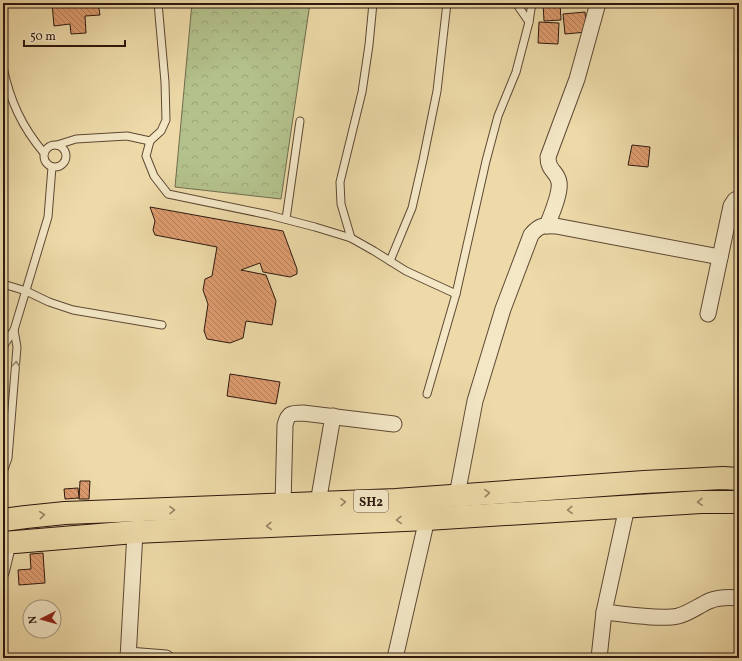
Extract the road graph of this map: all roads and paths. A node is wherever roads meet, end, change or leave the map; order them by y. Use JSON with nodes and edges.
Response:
{"nodes":[{"id":1,"x":158,"y":3,"type":"edge"},
{"id":2,"x":373,"y":3,"type":"edge"},
{"id":3,"x":447,"y":3,"type":"edge"},
{"id":4,"x":516,"y":3,"type":"edge"},
{"id":5,"x":532,"y":3,"type":"edge"},
{"id":6,"x":598,"y":3,"type":"edge"},
{"id":7,"x":529,"y":22,"type":"junction"},
{"id":8,"x":3,"y":67,"type":"edge"},
{"id":9,"x":300,"y":121,"type":"dead end"},
{"id":10,"x":150,"y":141,"type":"junction"},
{"id":11,"x":57,"y":145,"type":"junction"},
{"id":12,"x":44,"y":153,"type":"junction"},
{"id":13,"x":52,"y":167,"type":"junction"},
{"id":14,"x":739,"y":198,"type":"edge"},
{"id":15,"x":286,"y":219,"type":"junction"},
{"id":16,"x":547,"y":226,"type":"junction"},
{"id":17,"x":351,"y":238,"type":"junction"},
{"id":18,"x":720,"y":257,"type":"junction"},
{"id":19,"x":390,"y":261,"type":"junction"},
{"id":20,"x":3,"y":284,"type":"edge"},
{"id":21,"x":26,"y":291,"type":"junction"},
{"id":22,"x":456,"y":294,"type":"junction"},
{"id":23,"x":708,"y":314,"type":"dead end"},
{"id":24,"x":162,"y":325,"type":"dead end"},
{"id":25,"x":14,"y":330,"type":"junction"},
{"id":26,"x":3,"y":358,"type":"edge"},
{"id":27,"x":427,"y":394,"type":"dead end"},
{"id":28,"x":333,"y":416,"type":"junction"},
{"id":29,"x":394,"y":424,"type":"dead end"},
{"id":30,"x":3,"y":472,"type":"edge"},
{"id":31,"x":739,"y":479,"type":"edge"},
{"id":32,"x":457,"y":495,"type":"junction"},
{"id":33,"x":739,"y":502,"type":"edge"},
{"id":34,"x":318,"y":503,"type":"junction"},
{"id":35,"x":283,"y":505,"type":"junction"},
{"id":36,"x":627,"y":507,"type":"junction"},
{"id":37,"x":4,"y":518,"type":"edge"},
{"id":38,"x":427,"y":519,"type":"junction"},
{"id":39,"x":135,"y":532,"type":"junction"},
{"id":40,"x":7,"y":542,"type":"edge"},
{"id":41,"x":3,"y":573,"type":"edge"},
{"id":42,"x":739,"y":598,"type":"edge"},
{"id":43,"x":604,"y":612,"type":"junction"},
{"id":44,"x":128,"y":656,"type":"edge"},
{"id":45,"x":166,"y":658,"type":"edge"},
{"id":46,"x":395,"y":658,"type":"edge"},
{"id":47,"x":599,"y":658,"type":"edge"}],
"edges":[{"from":1,"to":10,"type":"lane"},
{"from":2,"to":17,"type":"lane"},
{"from":3,"to":19,"type":"lane"},
{"from":4,"to":7,"type":"lane"},
{"from":5,"to":7,"type":"lane"},
{"from":6,"to":16,"type":"street"},
{"from":7,"to":22,"type":"lane"},
{"from":8,"to":12,"type":"lane"},
{"from":9,"to":15,"type":"lane"},
{"from":10,"to":11,"type":"lane"},
{"from":10,"to":15,"type":"lane"},
{"from":11,"to":12,"type":"lane"},
{"from":11,"to":13,"type":"lane"},
{"from":12,"to":13,"type":"lane"},
{"from":13,"to":21,"type":"lane"},
{"from":14,"to":18,"type":"street"},
{"from":15,"to":17,"type":"lane"},
{"from":16,"to":18,"type":"street"},
{"from":16,"to":32,"type":"street"},
{"from":17,"to":19,"type":"lane"},
{"from":18,"to":23,"type":"street"},
{"from":19,"to":22,"type":"lane"},
{"from":20,"to":21,"type":"lane"},
{"from":21,"to":24,"type":"lane"},
{"from":21,"to":25,"type":"lane"},
{"from":22,"to":27,"type":"lane"},
{"from":25,"to":26,"type":"lane"},
{"from":30,"to":25,"type":"lane","one_way":true},
{"from":28,"to":29,"type":"street"},
{"from":28,"to":34,"type":"street"},
{"from":28,"to":35,"type":"street"},
{"from":32,"to":31,"type":"main road","number":"SH2","one_way":true},
{"from":34,"to":32,"type":"main road","number":"SH2","one_way":true},
{"from":33,"to":36,"type":"main road","number":"SH2","one_way":true},
{"from":34,"to":35,"type":"main road","number":"SH2"},
{"from":37,"to":35,"type":"main road","number":"SH2","one_way":true},
{"from":36,"to":38,"type":"main road","number":"SH2","one_way":true},
{"from":36,"to":43,"type":"street"},
{"from":37,"to":40,"type":"street"},
{"from":38,"to":39,"type":"main road","number":"SH2","one_way":true},
{"from":38,"to":46,"type":"street"},
{"from":39,"to":40,"type":"main road","number":"SH2"},
{"from":39,"to":44,"type":"street"},
{"from":40,"to":41,"type":"street"},
{"from":42,"to":43,"type":"street"},
{"from":43,"to":47,"type":"street"},
{"from":44,"to":45,"type":"street"}]}
